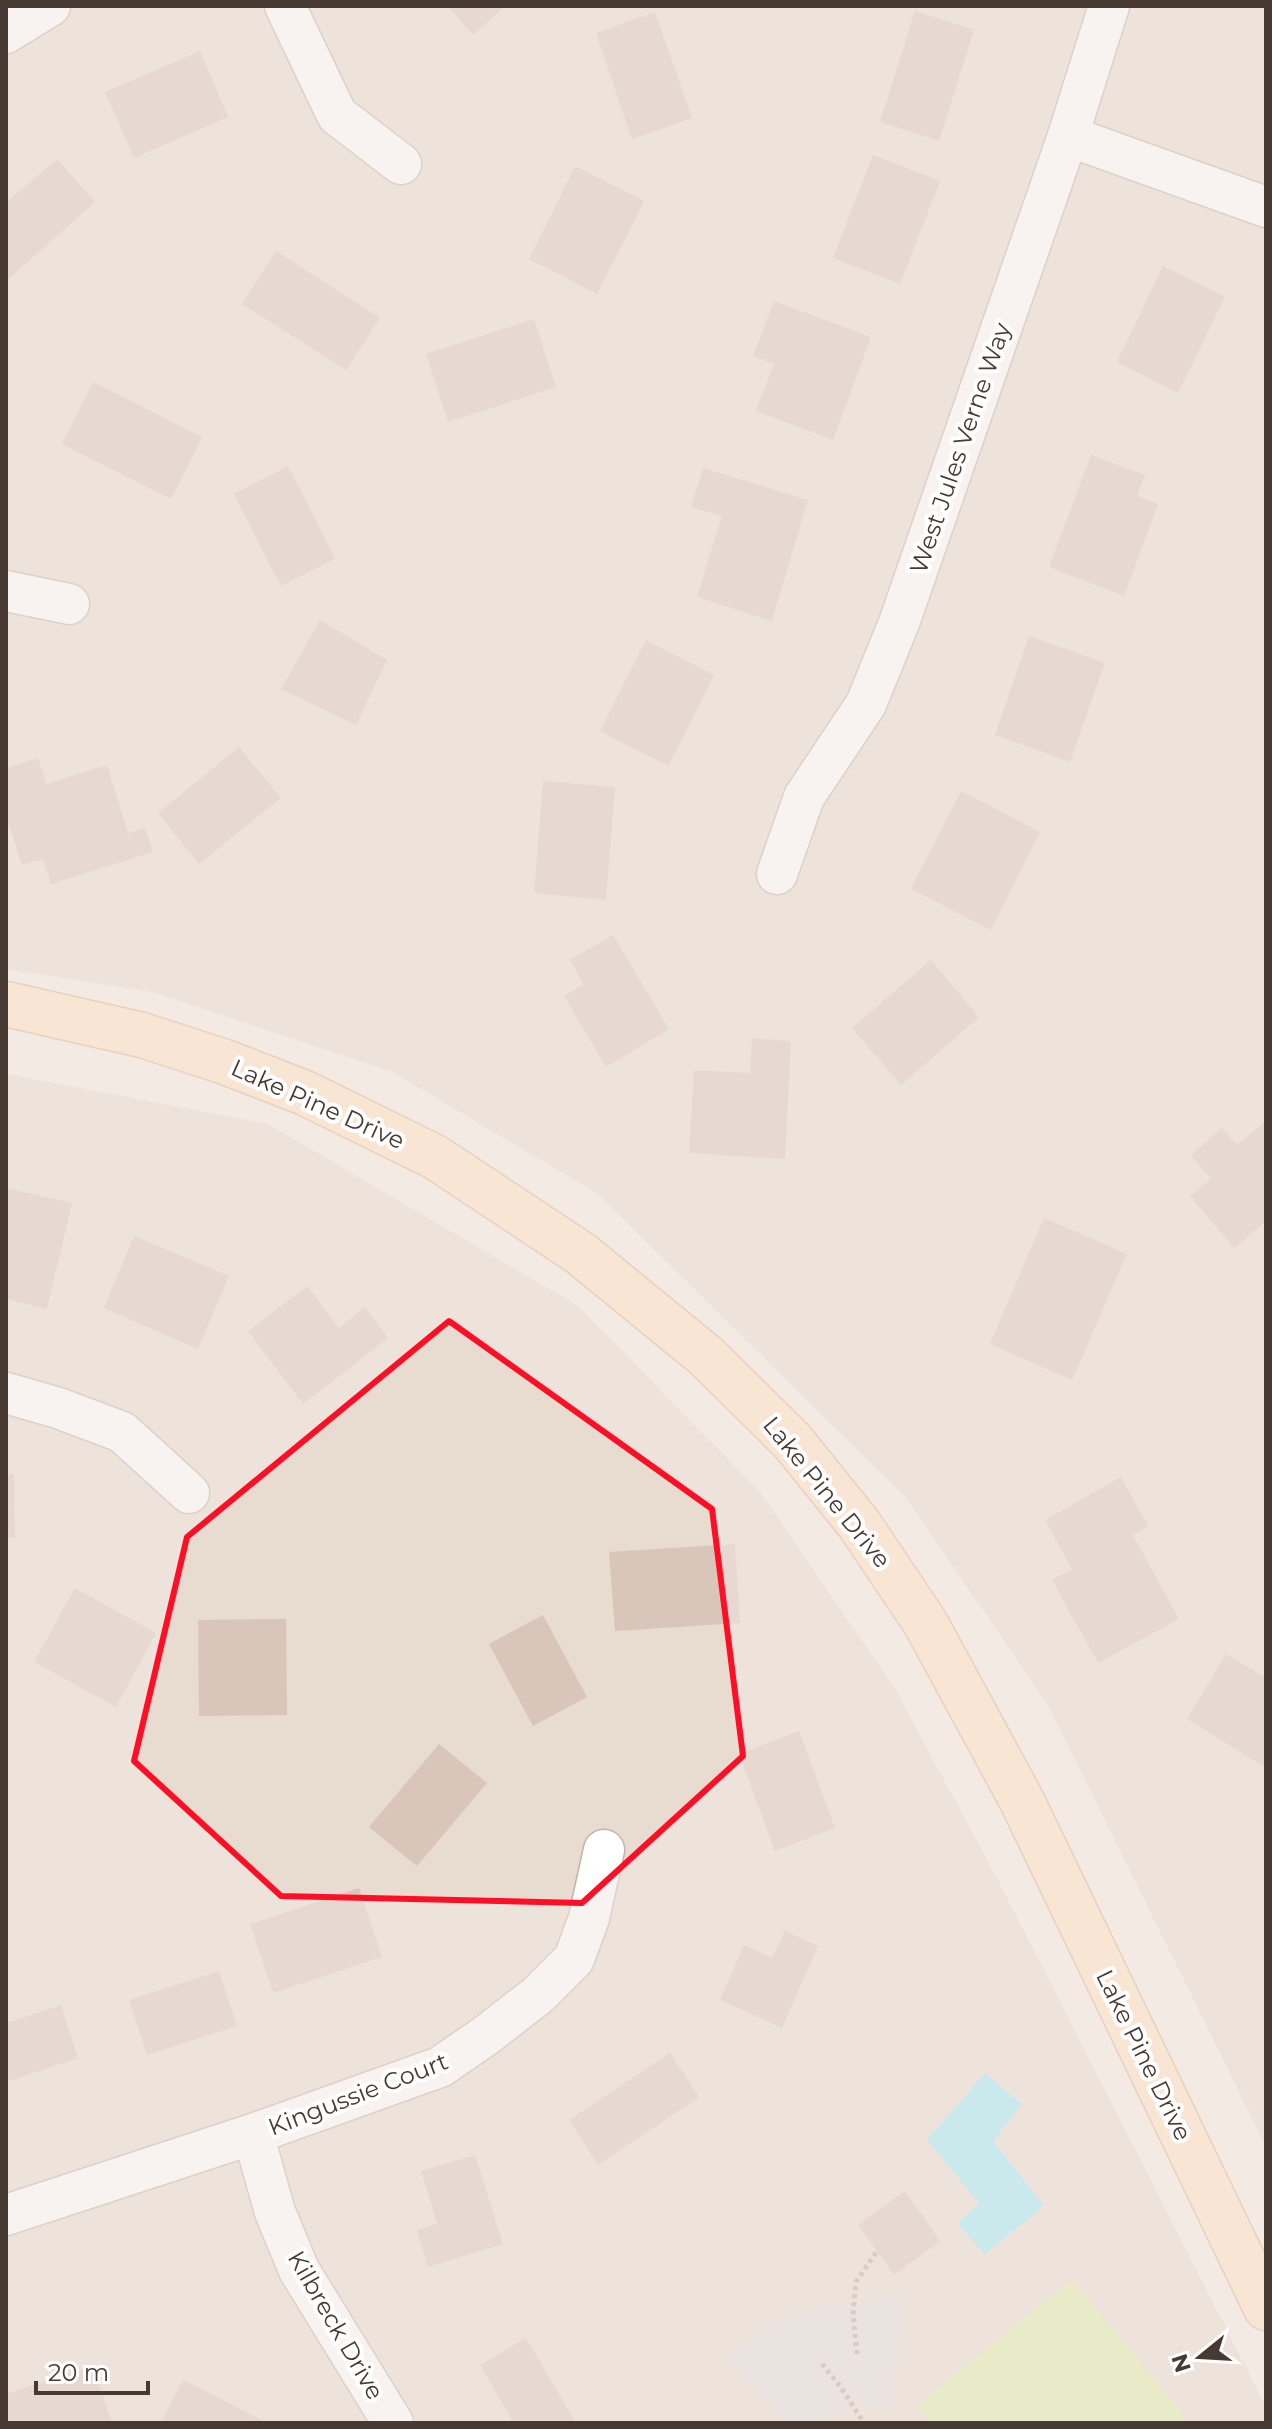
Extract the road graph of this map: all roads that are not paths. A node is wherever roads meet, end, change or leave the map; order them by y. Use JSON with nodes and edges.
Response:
{"nodes":[{"id":1,"x":50,"y":6,"type":"edge"},
{"id":2,"x":285,"y":6,"type":"edge"},
{"id":3,"x":1109,"y":6,"type":"edge"},
{"id":4,"x":6,"y":33,"type":"edge"},
{"id":5,"x":1068,"y":136,"type":"junction"},
{"id":6,"x":401,"y":164,"type":"dead end"},
{"id":7,"x":1266,"y":207,"type":"edge"},
{"id":8,"x":6,"y":591,"type":"edge"},
{"id":9,"x":69,"y":604,"type":"dead end"},
{"id":10,"x":777,"y":874,"type":"dead end"},
{"id":11,"x":6,"y":1004,"type":"edge"},
{"id":12,"x":6,"y":1393,"type":"edge"},
{"id":13,"x":189,"y":1493,"type":"dead end"},
{"id":14,"x":604,"y":1850,"type":"dead end"},
{"id":15,"x":253,"y":2134,"type":"junction"},
{"id":16,"x":6,"y":2215,"type":"edge"},
{"id":17,"x":1266,"y":2308,"type":"edge"},
{"id":18,"x":393,"y":2423,"type":"edge"}],
"edges":[{"from":1,"to":4,"type":"street"},
{"from":2,"to":6,"type":"street"},
{"from":3,"to":5,"type":"street","name":"West Jules Verne Way"},
{"from":5,"to":7,"type":"street"},
{"from":5,"to":10,"type":"street","name":"West Jules Verne Way"},
{"from":8,"to":9,"type":"street"},
{"from":11,"to":17,"type":"main road","name":"Lake Pine Drive"},
{"from":12,"to":13,"type":"street"},
{"from":14,"to":15,"type":"street","name":"Kingussie Court"},
{"from":15,"to":16,"type":"street","name":"Kingussie Court"},
{"from":15,"to":18,"type":"street","name":"Kilbreck Drive"}]}
